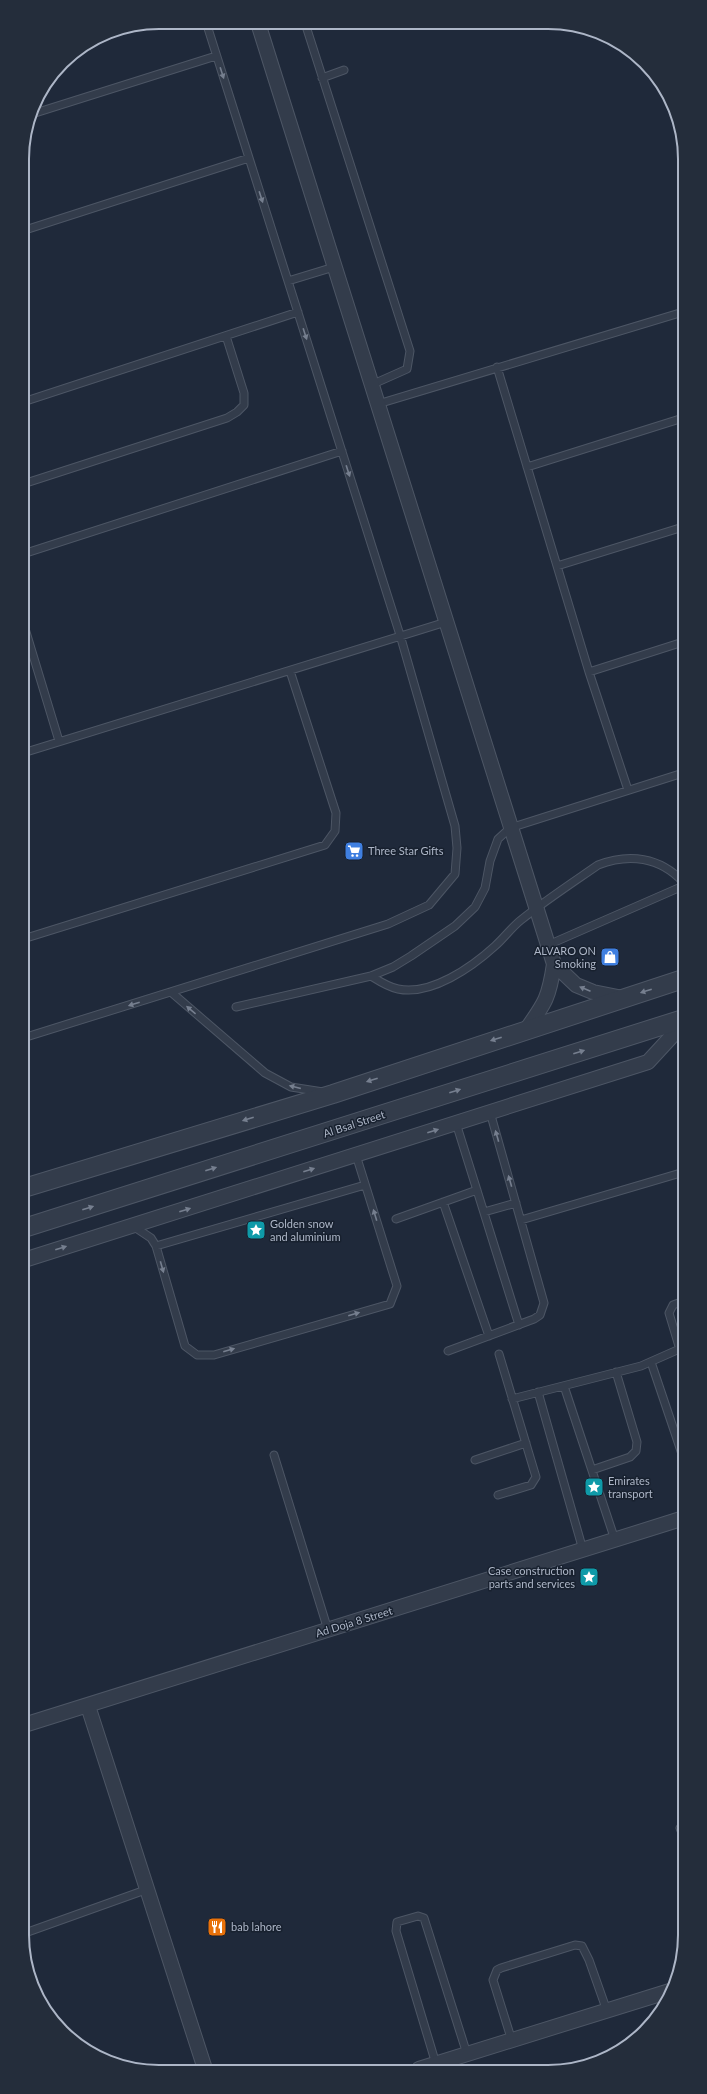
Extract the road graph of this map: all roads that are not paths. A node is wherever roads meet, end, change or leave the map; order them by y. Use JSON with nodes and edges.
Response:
{"nodes":[{"id":1,"x":208,"y":29,"type":"edge"},
{"id":2,"x":260,"y":29,"type":"edge"},
{"id":3,"x":307,"y":29,"type":"edge"},
{"id":4,"x":216,"y":56,"type":"junction"},
{"id":5,"x":344,"y":70,"type":"dead end"},
{"id":6,"x":322,"y":78,"type":"junction"},
{"id":7,"x":38,"y":112,"type":"edge"},
{"id":8,"x":249,"y":158,"type":"junction"},
{"id":9,"x":29,"y":229,"type":"edge"},
{"id":10,"x":334,"y":267,"type":"junction"},
{"id":11,"x":288,"y":281,"type":"junction"},
{"id":12,"x":298,"y":312,"type":"junction"},
{"id":13,"x":678,"y":313,"type":"edge"},
{"id":14,"x":226,"y":336,"type":"junction"},
{"id":15,"x":497,"y":367,"type":"junction"},
{"id":16,"x":371,"y":385,"type":"junction"},
{"id":17,"x":29,"y":400,"type":"edge"},
{"id":18,"x":378,"y":404,"type":"junction"},
{"id":19,"x":678,"y":420,"type":"edge"},
{"id":20,"x":342,"y":452,"type":"junction"},
{"id":21,"x":527,"y":466,"type":"junction"},
{"id":22,"x":29,"y":482,"type":"edge"},
{"id":23,"x":678,"y":529,"type":"edge"},
{"id":24,"x":29,"y":552,"type":"edge"},
{"id":25,"x":557,"y":566,"type":"junction"},
{"id":26,"x":446,"y":622,"type":"junction"},
{"id":27,"x":400,"y":635,"type":"junction"},
{"id":28,"x":29,"y":642,"type":"edge"},
{"id":29,"x":678,"y":644,"type":"edge"},
{"id":30,"x":290,"y":671,"type":"junction"},
{"id":31,"x":589,"y":672,"type":"junction"},
{"id":32,"x":59,"y":742,"type":"junction"},
{"id":33,"x":29,"y":751,"type":"edge"},
{"id":34,"x":678,"y":775,"type":"edge"},
{"id":35,"x":628,"y":790,"type":"junction"},
{"id":36,"x":510,"y":828,"type":"junction"},
{"id":37,"x":678,"y":878,"type":"edge"},
{"id":38,"x":678,"y":888,"type":"edge"},
{"id":39,"x":536,"y":909,"type":"junction"},
{"id":40,"x":29,"y":937,"type":"edge"},
{"id":41,"x":548,"y":946,"type":"junction"},
{"id":42,"x":554,"y":964,"type":"junction"},
{"id":43,"x":371,"y":976,"type":"junction"},
{"id":44,"x":678,"y":981,"type":"edge"},
{"id":45,"x":171,"y":992,"type":"junction"},
{"id":46,"x":623,"y":998,"type":"junction"},
{"id":47,"x":236,"y":1007,"type":"dead end"},
{"id":48,"x":678,"y":1021,"type":"edge"},
{"id":49,"x":526,"y":1030,"type":"junction"},
{"id":50,"x":678,"y":1030,"type":"edge"},
{"id":51,"x":29,"y":1036,"type":"edge"},
{"id":52,"x":333,"y":1094,"type":"junction"},
{"id":53,"x":490,"y":1112,"type":"junction"},
{"id":54,"x":456,"y":1123,"type":"junction"},
{"id":55,"x":356,"y":1155,"type":"junction"},
{"id":56,"x":678,"y":1174,"type":"edge"},
{"id":57,"x":366,"y":1185,"type":"junction"},
{"id":58,"x":29,"y":1186,"type":"edge"},
{"id":59,"x":477,"y":1190,"type":"junction"},
{"id":60,"x":443,"y":1202,"type":"junction"},
{"id":61,"x":516,"y":1203,"type":"junction"},
{"id":62,"x":484,"y":1212,"type":"junction"},
{"id":63,"x":396,"y":1219,"type":"dead end"},
{"id":64,"x":521,"y":1220,"type":"junction"},
{"id":65,"x":29,"y":1226,"type":"edge"},
{"id":66,"x":133,"y":1226,"type":"junction"},
{"id":67,"x":156,"y":1246,"type":"junction"},
{"id":68,"x":29,"y":1258,"type":"edge"},
{"id":69,"x":678,"y":1303,"type":"edge"},
{"id":70,"x":519,"y":1324,"type":"junction"},
{"id":71,"x":489,"y":1336,"type":"junction"},
{"id":72,"x":678,"y":1337,"type":"edge"},
{"id":73,"x":678,"y":1349,"type":"edge"},
{"id":74,"x":448,"y":1351,"type":"dead end"},
{"id":75,"x":499,"y":1354,"type":"dead end"},
{"id":76,"x":651,"y":1362,"type":"junction"},
{"id":77,"x":616,"y":1372,"type":"junction"},
{"id":78,"x":564,"y":1386,"type":"junction"},
{"id":79,"x":538,"y":1392,"type":"junction"},
{"id":80,"x":512,"y":1399,"type":"junction"},
{"id":81,"x":678,"y":1442,"type":"edge"},
{"id":82,"x":526,"y":1443,"type":"junction"},
{"id":83,"x":274,"y":1455,"type":"dead end"},
{"id":84,"x":476,"y":1460,"type":"dead end"},
{"id":85,"x":592,"y":1470,"type":"junction"},
{"id":86,"x":498,"y":1495,"type":"dead end"},
{"id":87,"x":678,"y":1520,"type":"edge"},
{"id":88,"x":615,"y":1540,"type":"junction"},
{"id":89,"x":584,"y":1550,"type":"junction"},
{"id":90,"x":328,"y":1630,"type":"junction"},
{"id":91,"x":88,"y":1706,"type":"junction"},
{"id":92,"x":29,"y":1723,"type":"edge"},
{"id":93,"x":148,"y":1889,"type":"junction"},
{"id":94,"x":29,"y":1932,"type":"edge"},
{"id":95,"x":664,"y":1993,"type":"edge"},
{"id":96,"x":607,"y":2011,"type":"junction"},
{"id":97,"x":512,"y":2041,"type":"junction"},
{"id":98,"x":467,"y":2054,"type":"junction"},
{"id":99,"x":436,"y":2064,"type":"junction"},
{"id":100,"x":204,"y":2065,"type":"edge"},
{"id":101,"x":433,"y":2065,"type":"edge"}],
"edges":[{"from":1,"to":4,"type":"lane"},
{"from":2,"to":10,"type":"street"},
{"from":3,"to":6,"type":"lane"},
{"from":4,"to":7,"type":"lane"},
{"from":4,"to":8,"type":"lane","one_way":true},
{"from":5,"to":6,"type":"lane"},
{"from":6,"to":16,"type":"lane"},
{"from":8,"to":9,"type":"lane"},
{"from":8,"to":11,"type":"lane","one_way":true},
{"from":10,"to":11,"type":"lane"},
{"from":10,"to":16,"type":"street"},
{"from":11,"to":12,"type":"lane"},
{"from":12,"to":14,"type":"lane"},
{"from":12,"to":20,"type":"lane","one_way":true},
{"from":13,"to":15,"type":"lane"},
{"from":14,"to":17,"type":"lane"},
{"from":14,"to":22,"type":"lane"},
{"from":15,"to":18,"type":"lane"},
{"from":15,"to":21,"type":"lane"},
{"from":16,"to":18,"type":"street"},
{"from":18,"to":26,"type":"street"},
{"from":19,"to":21,"type":"lane"},
{"from":20,"to":24,"type":"lane"},
{"from":20,"to":27,"type":"lane","one_way":true},
{"from":21,"to":25,"type":"lane"},
{"from":23,"to":25,"type":"lane"},
{"from":25,"to":31,"type":"lane"},
{"from":26,"to":27,"type":"lane"},
{"from":26,"to":36,"type":"street"},
{"from":27,"to":30,"type":"lane"},
{"from":27,"to":45,"type":"lane"},
{"from":28,"to":32,"type":"lane"},
{"from":29,"to":31,"type":"lane"},
{"from":30,"to":32,"type":"lane"},
{"from":30,"to":40,"type":"lane"},
{"from":31,"to":35,"type":"lane"},
{"from":32,"to":33,"type":"lane"},
{"from":34,"to":35,"type":"lane"},
{"from":35,"to":36,"type":"lane"},
{"from":36,"to":39,"type":"street"},
{"from":36,"to":43,"type":"lane"},
{"from":37,"to":39,"type":"lane"},
{"from":38,"to":41,"type":"lane"},
{"from":39,"to":41,"type":"street"},
{"from":39,"to":43,"type":"lane"},
{"from":41,"to":42,"type":"street"},
{"from":46,"to":42,"type":"street","one_way":true},
{"from":42,"to":49,"type":"street"},
{"from":43,"to":47,"type":"lane"},
{"from":44,"to":46,"type":"street","one_way":true},
{"from":45,"to":51,"type":"lane","one_way":true},
{"from":52,"to":45,"type":"lane","one_way":true},
{"from":46,"to":49,"type":"street"},
{"from":65,"to":48,"type":"street","name":"Al Bsal Street","one_way":true},
{"from":49,"to":52,"type":"street","one_way":true},
{"from":50,"to":53,"type":"street"},
{"from":52,"to":58,"type":"street","one_way":true},
{"from":53,"to":54,"type":"street"},
{"from":61,"to":53,"type":"lane","one_way":true},
{"from":55,"to":54,"type":"street","one_way":true},
{"from":54,"to":59,"type":"lane"},
{"from":55,"to":57,"type":"lane"},
{"from":66,"to":55,"type":"street","one_way":true},
{"from":56,"to":64,"type":"lane"},
{"from":57,"to":67,"type":"lane"},
{"from":67,"to":57,"type":"lane","one_way":true},
{"from":59,"to":60,"type":"lane"},
{"from":59,"to":62,"type":"lane"},
{"from":60,"to":63,"type":"lane"},
{"from":60,"to":71,"type":"lane"},
{"from":61,"to":62,"type":"lane"},
{"from":61,"to":64,"type":"lane"},
{"from":62,"to":70,"type":"lane"},
{"from":64,"to":70,"type":"lane"},
{"from":66,"to":67,"type":"lane"},
{"from":68,"to":66,"type":"street","one_way":true},
{"from":69,"to":72,"type":"lane"},
{"from":70,"to":71,"type":"lane"},
{"from":71,"to":74,"type":"lane"},
{"from":73,"to":76,"type":"lane"},
{"from":75,"to":80,"type":"lane"},
{"from":76,"to":77,"type":"lane"},
{"from":76,"to":81,"type":"lane"},
{"from":77,"to":78,"type":"lane"},
{"from":77,"to":85,"type":"lane"},
{"from":78,"to":79,"type":"lane"},
{"from":78,"to":85,"type":"lane"},
{"from":79,"to":80,"type":"lane"},
{"from":79,"to":89,"type":"lane"},
{"from":80,"to":82,"type":"lane"},
{"from":82,"to":84,"type":"lane"},
{"from":82,"to":86,"type":"lane"},
{"from":83,"to":90,"type":"lane"},
{"from":85,"to":88,"type":"lane"},
{"from":87,"to":88,"type":"street","name":"Ad Doja 8 Street"},
{"from":88,"to":89,"type":"street","name":"Ad Doja 8 Street"},
{"from":89,"to":90,"type":"street","name":"Ad Doja 8 Street"},
{"from":90,"to":91,"type":"street","name":"Ad Doja 8 Street"},
{"from":91,"to":92,"type":"street","name":"Ad Doja 8 Street"},
{"from":91,"to":93,"type":"street"},
{"from":93,"to":94,"type":"lane"},
{"from":93,"to":100,"type":"street"},
{"from":95,"to":96,"type":"street"},
{"from":96,"to":97,"type":"street"},
{"from":96,"to":97,"type":"lane"},
{"from":97,"to":98,"type":"street"},
{"from":98,"to":99,"type":"street"},
{"from":98,"to":99,"type":"lane"},
{"from":99,"to":101,"type":"street"}]}
